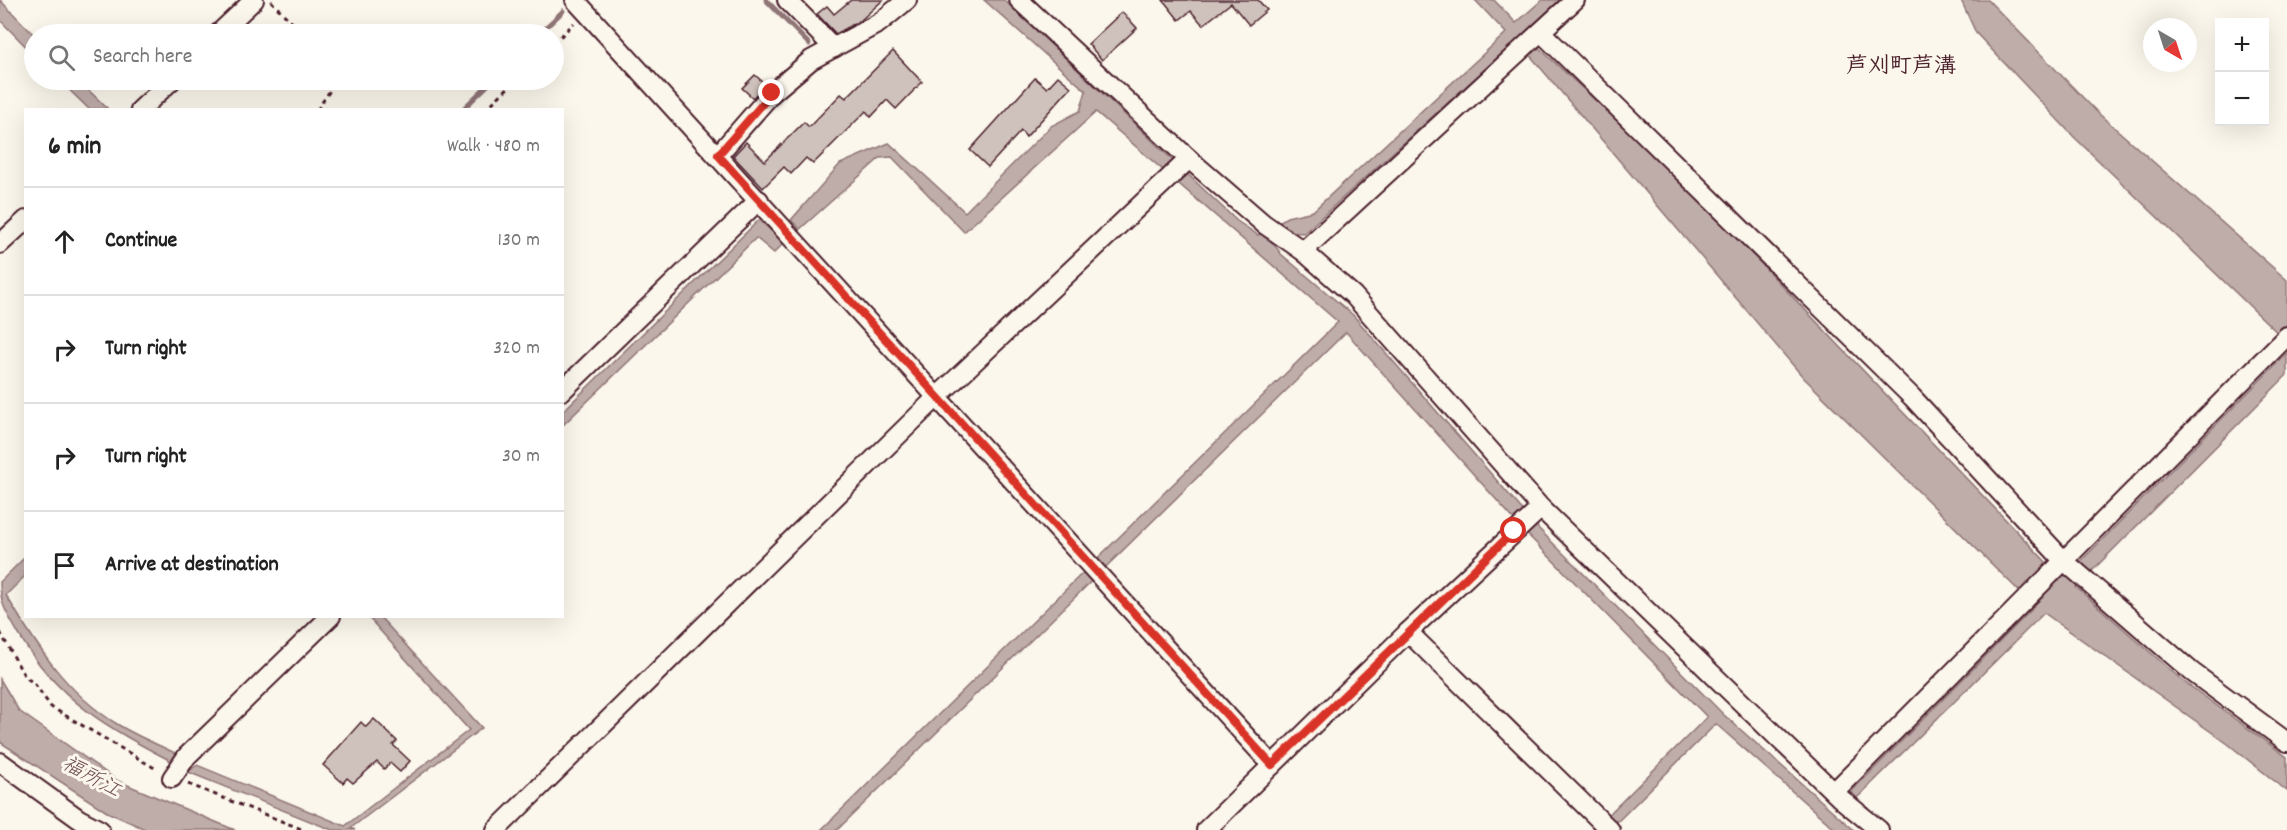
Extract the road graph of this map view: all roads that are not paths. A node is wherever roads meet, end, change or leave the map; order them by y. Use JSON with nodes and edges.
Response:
{"nodes":[{"id":1,"x":254,"y":0,"type":"edge"},
{"id":2,"x":787,"y":0,"type":"edge"},
{"id":3,"x":907,"y":0,"type":"edge"},
{"id":4,"x":1019,"y":0,"type":"edge"},
{"id":5,"x":1575,"y":0,"type":"edge"},
{"id":6,"x":580,"y":6,"type":"edge"},
{"id":7,"x":229,"y":24,"type":"edge"},
{"id":8,"x":1532,"y":40,"type":"junction"},
{"id":9,"x":834,"y":48,"type":"junction"},
{"id":10,"x":161,"y":90,"type":"edge"},
{"id":11,"x":142,"y":108,"type":"edge"},
{"id":12,"x":718,"y":155,"type":"junction"},
{"id":13,"x":1189,"y":159,"type":"junction"},
{"id":14,"x":759,"y":200,"type":"junction"},
{"id":15,"x":24,"y":222,"type":"edge"},
{"id":16,"x":0,"y":244,"type":"edge"},
{"id":17,"x":1303,"y":251,"type":"junction"},
{"id":18,"x":2284,"y":339,"type":"edge"},
{"id":19,"x":564,"y":390,"type":"edge"},
{"id":20,"x":938,"y":396,"type":"junction"},
{"id":21,"x":1540,"y":508,"type":"junction"},
{"id":22,"x":2059,"y":566,"type":"junction"},
{"id":23,"x":329,"y":618,"type":"edge"},
{"id":24,"x":1408,"y":632,"type":"junction"},
{"id":25,"x":2287,"y":742,"type":"edge"},
{"id":26,"x":0,"y":762,"type":"edge"},
{"id":27,"x":1272,"y":765,"type":"junction"},
{"id":28,"x":172,"y":778,"type":"road end"},
{"id":29,"x":1834,"y":792,"type":"junction"},
{"id":30,"x":1605,"y":825,"type":"edge"},
{"id":31,"x":100,"y":830,"type":"edge"},
{"id":32,"x":496,"y":830,"type":"edge"},
{"id":33,"x":1206,"y":830,"type":"edge"},
{"id":34,"x":1879,"y":830,"type":"edge"}],
"edges":[{"from":1,"to":7,"type":"street"},
{"from":2,"to":9,"type":"street"},
{"from":3,"to":9,"type":"street"},
{"from":4,"to":13,"type":"street"},
{"from":5,"to":8,"type":"street"},
{"from":6,"to":12,"type":"street"},
{"from":8,"to":17,"type":"street"},
{"from":8,"to":22,"type":"street"},
{"from":9,"to":12,"type":"street"},
{"from":10,"to":11,"type":"street"},
{"from":12,"to":14,"type":"street"},
{"from":13,"to":17,"type":"street"},
{"from":13,"to":20,"type":"street"},
{"from":14,"to":19,"type":"street"},
{"from":14,"to":20,"type":"street"},
{"from":15,"to":16,"type":"street"},
{"from":17,"to":21,"type":"street"},
{"from":18,"to":22,"type":"street"},
{"from":20,"to":27,"type":"street"},
{"from":20,"to":32,"type":"street"},
{"from":21,"to":24,"type":"street"},
{"from":21,"to":29,"type":"street"},
{"from":22,"to":25,"type":"street"},
{"from":22,"to":29,"type":"street"},
{"from":23,"to":28,"type":"street"},
{"from":24,"to":27,"type":"street"},
{"from":24,"to":30,"type":"street"},
{"from":26,"to":31,"type":"street"},
{"from":27,"to":33,"type":"street"},
{"from":29,"to":34,"type":"street"}]}
